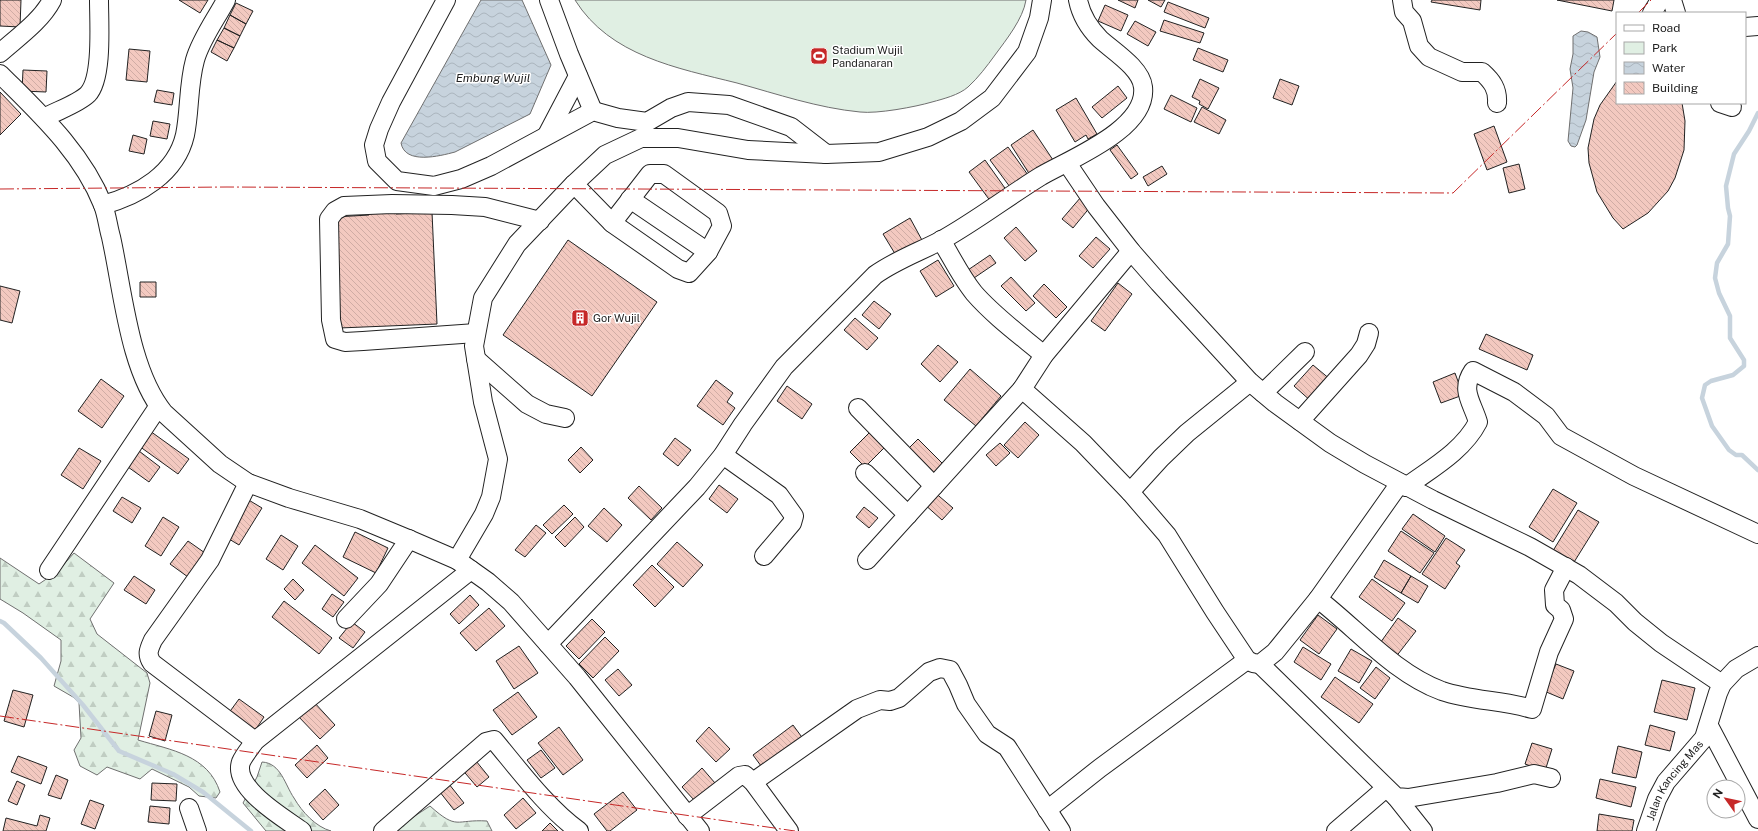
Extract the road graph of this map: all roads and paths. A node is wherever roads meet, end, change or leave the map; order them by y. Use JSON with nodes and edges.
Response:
{"nodes":[{"id":1,"x":52,"y":0,"type":"edge"},
{"id":2,"x":99,"y":0,"type":"edge"},
{"id":3,"x":226,"y":0,"type":"edge"},
{"id":4,"x":446,"y":0,"type":"edge"},
{"id":5,"x":549,"y":0,"type":"edge"},
{"id":6,"x":1042,"y":0,"type":"edge"},
{"id":7,"x":1078,"y":0,"type":"edge"},
{"id":8,"x":1402,"y":0,"type":"edge"},
{"id":9,"x":1660,"y":0,"type":"edge"},
{"id":10,"x":1672,"y":0,"type":"edge"},
{"id":11,"x":1653,"y":12,"type":"edge"},
{"id":12,"x":1676,"y":12,"type":"edge"},
{"id":13,"x":1758,"y":26,"type":"edge"},
{"id":14,"x":1746,"y":27,"type":"edge"},
{"id":15,"x":0,"y":52,"type":"edge"},
{"id":16,"x":0,"y":74,"type":"edge"},
{"id":17,"x":578,"y":76,"type":"junction"},
{"id":18,"x":1497,"y":103,"type":"dead end"},
{"id":19,"x":593,"y":111,"type":"junction"},
{"id":20,"x":44,"y":118,"type":"junction"},
{"id":21,"x":644,"y":130,"type":"junction"},
{"id":22,"x":547,"y":135,"type":"junction"},
{"id":23,"x":826,"y":154,"type":"junction"},
{"id":24,"x":1067,"y":163,"type":"junction"},
{"id":25,"x":574,"y":184,"type":"junction"},
{"id":26,"x":630,"y":199,"type":"junction"},
{"id":27,"x":103,"y":205,"type":"junction"},
{"id":28,"x":540,"y":220,"type":"junction"},
{"id":29,"x":612,"y":223,"type":"junction"},
{"id":30,"x":941,"y":240,"type":"junction"},
{"id":31,"x":1131,"y":251,"type":"junction"},
{"id":32,"x":708,"y":252,"type":"junction"},
{"id":33,"x":476,"y":333,"type":"junction"},
{"id":34,"x":1369,"y":333,"type":"dead end"},
{"id":35,"x":1305,"y":352,"type":"dead end"},
{"id":36,"x":1044,"y":355,"type":"junction"},
{"id":37,"x":476,"y":359,"type":"junction"},
{"id":38,"x":1257,"y":387,"type":"junction"},
{"id":39,"x":1022,"y":389,"type":"junction"},
{"id":40,"x":158,"y":407,"type":"junction"},
{"id":41,"x":858,"y":408,"type":"dead end"},
{"id":42,"x":565,"y":418,"type":"dead end"},
{"id":43,"x":1300,"y":421,"type":"junction"},
{"id":44,"x":723,"y":455,"type":"junction"},
{"id":45,"x":865,"y":473,"type":"dead end"},
{"id":46,"x":248,"y":483,"type":"junction"},
{"id":47,"x":1403,"y":485,"type":"junction"},
{"id":48,"x":934,"y":486,"type":"junction"},
{"id":49,"x":1130,"y":492,"type":"junction"},
{"id":50,"x":908,"y":515,"type":"junction"},
{"id":51,"x":1758,"y":534,"type":"edge"},
{"id":52,"x":409,"y":539,"type":"junction"},
{"id":53,"x":764,"y":556,"type":"dead end"},
{"id":54,"x":457,"y":560,"type":"junction"},
{"id":55,"x":867,"y":560,"type":"dead end"},
{"id":56,"x":1566,"y":567,"type":"junction"},
{"id":57,"x":49,"y":570,"type":"dead end"},
{"id":58,"x":471,"y":570,"type":"junction"},
{"id":59,"x":1318,"y":599,"type":"junction"},
{"id":60,"x":346,"y":619,"type":"dead end"},
{"id":61,"x":548,"y":644,"type":"junction"},
{"id":62,"x":1758,"y":656,"type":"edge"},
{"id":63,"x":1254,"y":662,"type":"junction"},
{"id":64,"x":1722,"y":684,"type":"junction"},
{"id":65,"x":1709,"y":726,"type":"junction"},
{"id":66,"x":255,"y":741,"type":"junction"},
{"id":67,"x":1551,"y":778,"type":"dead end"},
{"id":68,"x":753,"y":782,"type":"junction"},
{"id":69,"x":1391,"y":793,"type":"junction"},
{"id":70,"x":189,"y":808,"type":"dead end"},
{"id":71,"x":1758,"y":819,"type":"edge"},
{"id":72,"x":1052,"y":824,"type":"edge"},
{"id":73,"x":691,"y":825,"type":"edge"},
{"id":74,"x":197,"y":831,"type":"edge"},
{"id":75,"x":302,"y":831,"type":"edge"},
{"id":76,"x":383,"y":831,"type":"edge"},
{"id":77,"x":579,"y":831,"type":"edge"},
{"id":78,"x":789,"y":831,"type":"edge"},
{"id":79,"x":1336,"y":831,"type":"edge"},
{"id":80,"x":1423,"y":831,"type":"edge"},
{"id":81,"x":1646,"y":831,"type":"edge"}],
"edges":[{"from":1,"to":15,"type":"street"},
{"from":2,"to":20,"type":"street"},
{"from":3,"to":27,"type":"street"},
{"from":4,"to":22,"type":"street"},
{"from":5,"to":17,"type":"street"},
{"from":6,"to":23,"type":"street"},
{"from":7,"to":24,"type":"street"},
{"from":8,"to":18,"type":"street"},
{"from":9,"to":11,"type":"street"},
{"from":10,"to":12,"type":"street"},
{"from":13,"to":14,"type":"street"},
{"from":16,"to":20,"type":"street"},
{"from":17,"to":19,"type":"street"},
{"from":17,"to":22,"type":"street"},
{"from":19,"to":21,"type":"street"},
{"from":19,"to":22,"type":"street"},
{"from":20,"to":27,"type":"street"},
{"from":21,"to":23,"type":"street"},
{"from":21,"to":23,"type":"street"},
{"from":21,"to":25,"type":"street"},
{"from":24,"to":30,"type":"street"},
{"from":24,"to":31,"type":"street"},
{"from":25,"to":28,"type":"street"},
{"from":25,"to":29,"type":"street"},
{"from":26,"to":29,"type":"street"},
{"from":26,"to":32,"type":"street"},
{"from":26,"to":32,"type":"street"},
{"from":27,"to":40,"type":"street"},
{"from":28,"to":33,"type":"street"},
{"from":28,"to":33,"type":"street"},
{"from":29,"to":32,"type":"street"},
{"from":30,"to":36,"type":"street"},
{"from":30,"to":44,"type":"street"},
{"from":31,"to":36,"type":"street"},
{"from":31,"to":38,"type":"street"},
{"from":33,"to":37,"type":"street"},
{"from":34,"to":43,"type":"street"},
{"from":35,"to":38,"type":"street"},
{"from":36,"to":39,"type":"street"},
{"from":37,"to":42,"type":"street"},
{"from":37,"to":54,"type":"street"},
{"from":38,"to":43,"type":"street"},
{"from":38,"to":49,"type":"street"},
{"from":39,"to":48,"type":"street"},
{"from":39,"to":49,"type":"street"},
{"from":40,"to":46,"type":"street"},
{"from":40,"to":57,"type":"street"},
{"from":41,"to":48,"type":"street"},
{"from":43,"to":47,"type":"street"},
{"from":44,"to":53,"type":"street"},
{"from":44,"to":61,"type":"street"},
{"from":45,"to":50,"type":"street"},
{"from":46,"to":52,"type":"street"},
{"from":46,"to":66,"type":"street"},
{"from":47,"to":51,"type":"street"},
{"from":47,"to":56,"type":"street"},
{"from":47,"to":59,"type":"street"},
{"from":48,"to":50,"type":"street"},
{"from":49,"to":63,"type":"street"},
{"from":50,"to":55,"type":"street"},
{"from":52,"to":54,"type":"street"},
{"from":52,"to":60,"type":"street"},
{"from":54,"to":58,"type":"street"},
{"from":56,"to":59,"type":"street"},
{"from":56,"to":64,"type":"street"},
{"from":58,"to":61,"type":"street"},
{"from":58,"to":66,"type":"street"},
{"from":59,"to":63,"type":"street"},
{"from":61,"to":73,"type":"street"},
{"from":62,"to":64,"type":"street","name":"Jalan Kancing Mas"},
{"from":63,"to":69,"type":"street"},
{"from":63,"to":72,"type":"street"},
{"from":64,"to":65,"type":"street","name":"Jalan Kancing Mas"},
{"from":65,"to":71,"type":"street"},
{"from":65,"to":81,"type":"street","name":"Jalan Kancing Mas"},
{"from":66,"to":75,"type":"street"},
{"from":67,"to":69,"type":"street"},
{"from":68,"to":72,"type":"street"},
{"from":68,"to":73,"type":"street"},
{"from":68,"to":78,"type":"street"},
{"from":69,"to":79,"type":"street"},
{"from":69,"to":80,"type":"street"},
{"from":70,"to":74,"type":"street"},
{"from":76,"to":77,"type":"street"}]}
